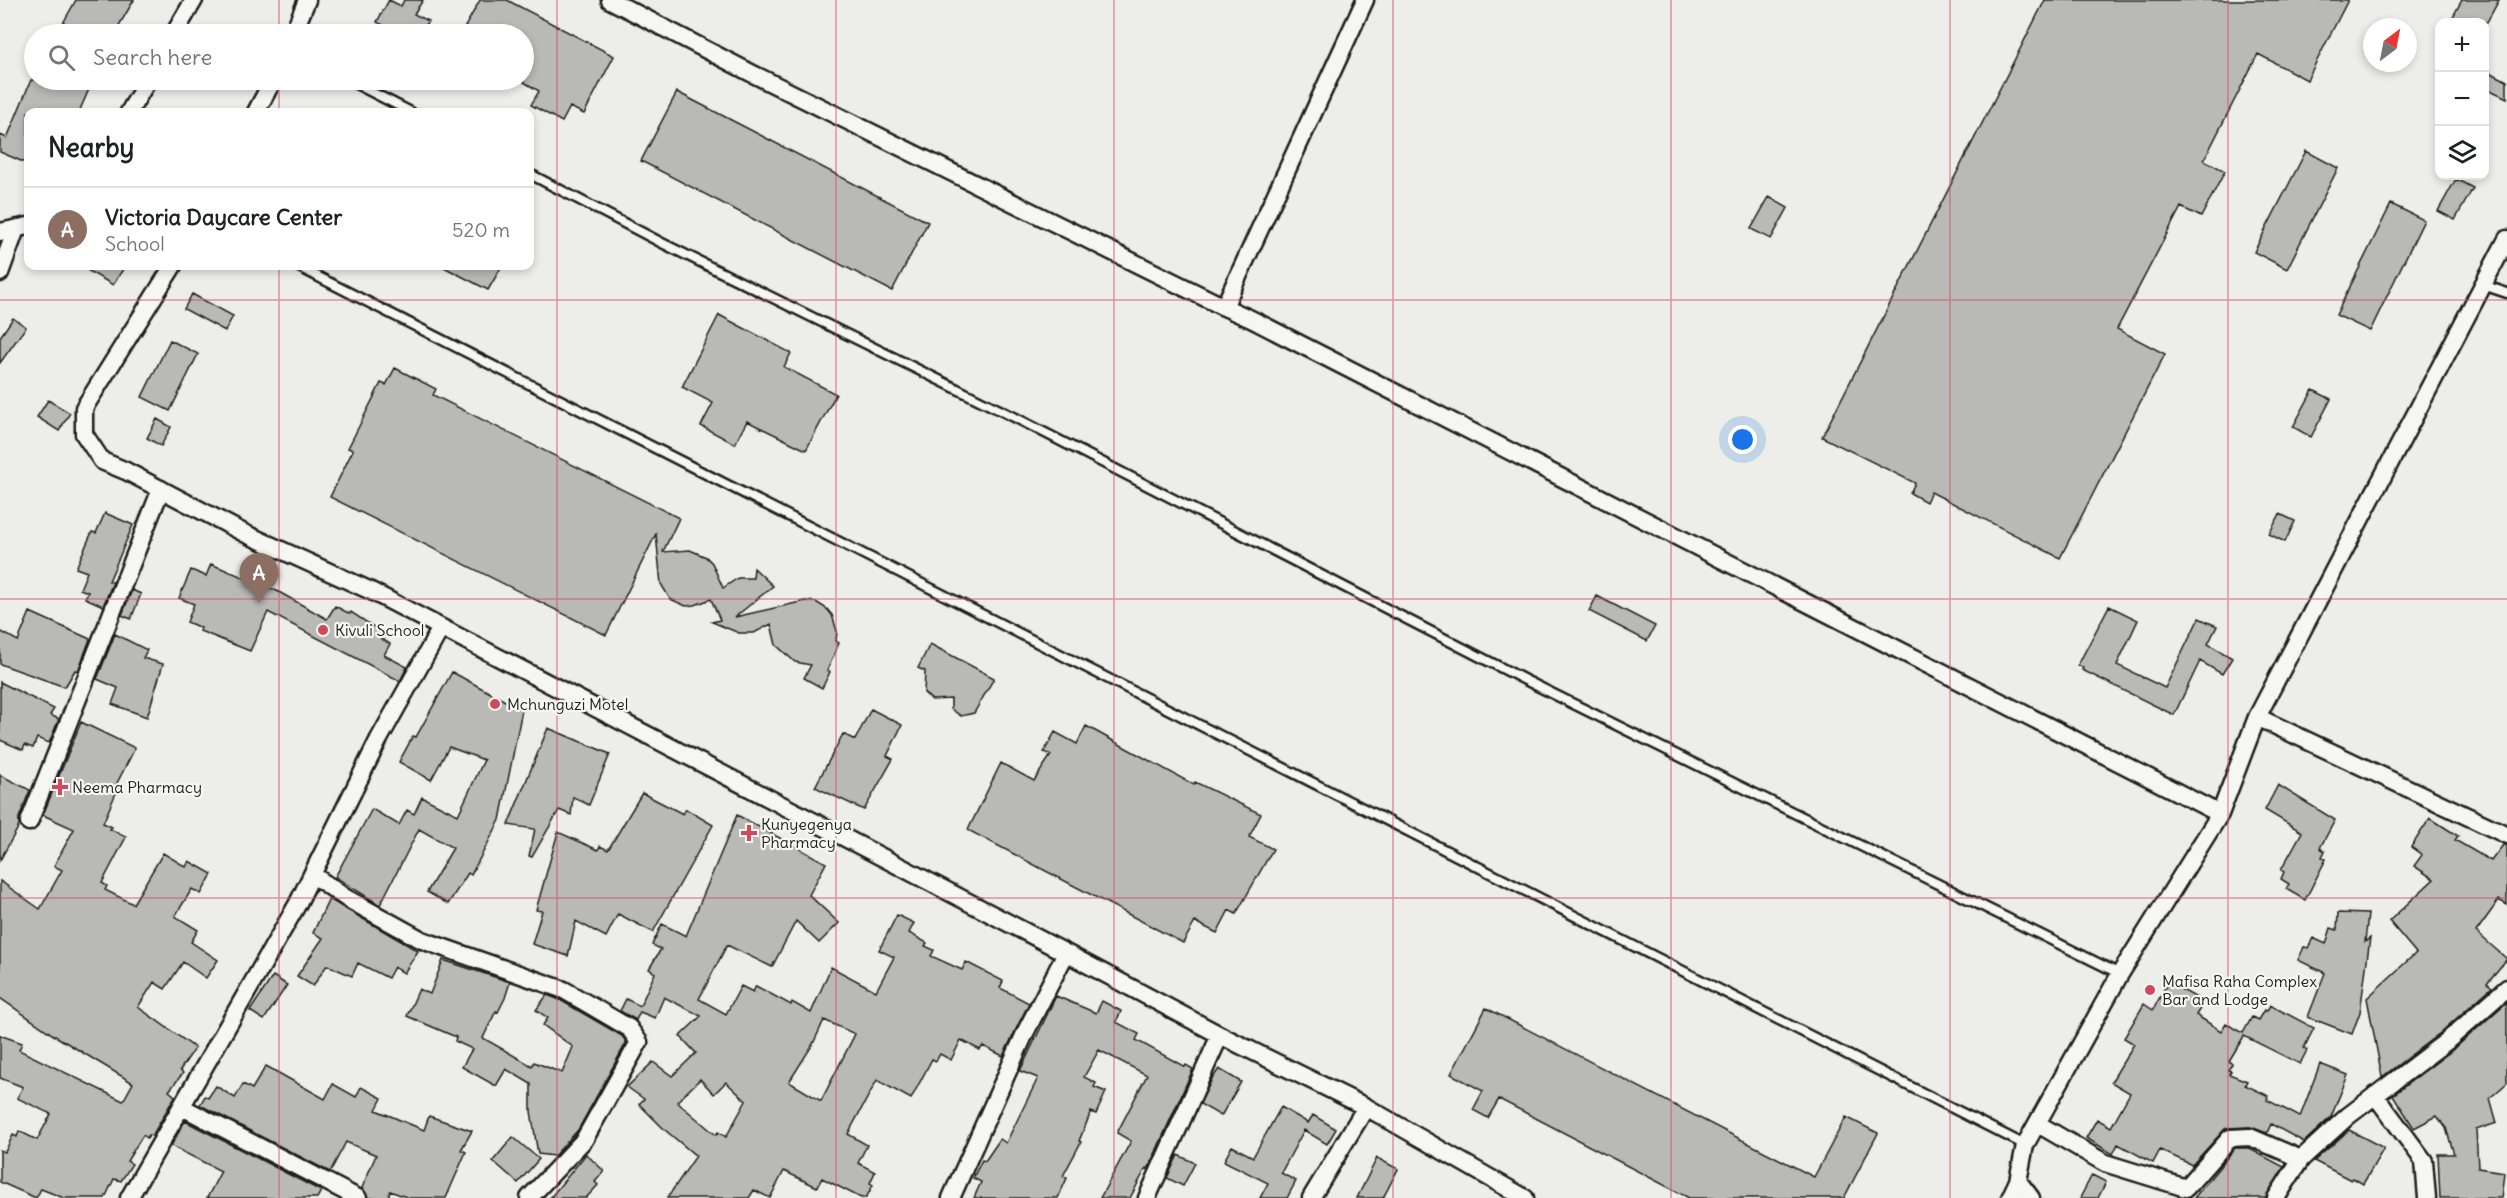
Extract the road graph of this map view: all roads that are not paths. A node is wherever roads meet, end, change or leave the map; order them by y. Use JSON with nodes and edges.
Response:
{"nodes":[{"id":1,"x":194,"y":0,"type":"edge"},
{"id":2,"x":307,"y":0,"type":"edge"},
{"id":3,"x":610,"y":0,"type":"edge"},
{"id":4,"x":1365,"y":0,"type":"edge"},
{"id":5,"x":180,"y":24,"type":"edge"},
{"id":6,"x":297,"y":24,"type":"edge"},
{"id":7,"x":142,"y":90,"type":"edge"},
{"id":8,"x":268,"y":90,"type":"edge"},
{"id":9,"x":368,"y":90,"type":"edge"},
{"id":10,"x":131,"y":108,"type":"edge"},
{"id":11,"x":258,"y":108,"type":"edge"},
{"id":12,"x":403,"y":108,"type":"edge"},
{"id":13,"x":534,"y":176,"type":"edge"},
{"id":14,"x":15,"y":229,"type":"edge"},
{"id":15,"x":2507,"y":239,"type":"edge"},
{"id":16,"x":170,"y":270,"type":"edge"},
{"id":17,"x":305,"y":270,"type":"edge"},
{"id":18,"x":0,"y":273,"type":"edge"},
{"id":19,"x":2483,"y":285,"type":"junction"},
{"id":20,"x":2507,"y":293,"type":"edge"},
{"id":21,"x":1224,"y":307,"type":"junction"},
{"id":22,"x":161,"y":489,"type":"junction"},
{"id":23,"x":441,"y":628,"type":"junction"},
{"id":24,"x":2258,"y":717,"type":"junction"},
{"id":25,"x":2220,"y":814,"type":"junction"},
{"id":26,"x":29,"y":822,"type":"dead end"},
{"id":27,"x":2507,"y":835,"type":"edge"},
{"id":28,"x":313,"y":875,"type":"junction"},
{"id":29,"x":1066,"y":953,"type":"junction"},
{"id":30,"x":2120,"y":974,"type":"junction"},
{"id":31,"x":2507,"y":988,"type":"edge"},
{"id":32,"x":1220,"y":1035,"type":"junction"},
{"id":33,"x":2375,"y":1095,"type":"junction"},
{"id":34,"x":182,"y":1107,"type":"junction"},
{"id":35,"x":1366,"y":1107,"type":"junction"},
{"id":36,"x":2038,"y":1124,"type":"junction"},
{"id":37,"x":2025,"y":1145,"type":"junction"},
{"id":38,"x":2301,"y":1159,"type":"junction"},
{"id":39,"x":2018,"y":1181,"type":"junction"},
{"id":40,"x":1505,"y":1193,"type":"edge"},
{"id":41,"x":129,"y":1198,"type":"edge"},
{"id":42,"x":358,"y":1198,"type":"edge"},
{"id":43,"x":529,"y":1198,"type":"edge"},
{"id":44,"x":951,"y":1198,"type":"edge"},
{"id":45,"x":1147,"y":1198,"type":"edge"},
{"id":46,"x":1311,"y":1198,"type":"edge"},
{"id":47,"x":1525,"y":1198,"type":"edge"},
{"id":48,"x":2010,"y":1198,"type":"edge"},
{"id":49,"x":2031,"y":1198,"type":"edge"},
{"id":50,"x":2276,"y":1198,"type":"edge"},
{"id":51,"x":2427,"y":1198,"type":"edge"}],
"edges":[{"from":1,"to":5,"type":"street"},
{"from":2,"to":6,"type":"street"},
{"from":3,"to":21,"type":"street"},
{"from":4,"to":21,"type":"street"},
{"from":7,"to":10,"type":"street"},
{"from":8,"to":11,"type":"street"},
{"from":9,"to":12,"type":"lane"},
{"from":13,"to":30,"type":"lane"},
{"from":14,"to":18,"type":"street"},
{"from":15,"to":19,"type":"street"},
{"from":16,"to":22,"type":"street"},
{"from":17,"to":37,"type":"lane"},
{"from":19,"to":20,"type":"lane"},
{"from":19,"to":24,"type":"street"},
{"from":21,"to":25,"type":"street"},
{"from":22,"to":23,"type":"street"},
{"from":22,"to":26,"type":"street"},
{"from":23,"to":28,"type":"street"},
{"from":23,"to":29,"type":"street"},
{"from":24,"to":25,"type":"street"},
{"from":24,"to":27,"type":"street"},
{"from":25,"to":30,"type":"street"},
{"from":28,"to":34,"type":"street"},
{"from":28,"to":43,"type":"street"},
{"from":29,"to":32,"type":"street"},
{"from":29,"to":44,"type":"street"},
{"from":30,"to":36,"type":"street"},
{"from":31,"to":33,"type":"street"},
{"from":32,"to":35,"type":"street"},
{"from":32,"to":45,"type":"street"},
{"from":33,"to":38,"type":"street"},
{"from":33,"to":51,"type":"street"},
{"from":34,"to":41,"type":"street"},
{"from":34,"to":42,"type":"street"},
{"from":35,"to":40,"type":"street"},
{"from":35,"to":46,"type":"street"},
{"from":36,"to":37,"type":"street"},
{"from":36,"to":38,"type":"street"},
{"from":37,"to":39,"type":"street"},
{"from":38,"to":50,"type":"street"},
{"from":39,"to":48,"type":"street"},
{"from":39,"to":49,"type":"street"},
{"from":40,"to":47,"type":"street"}]}
